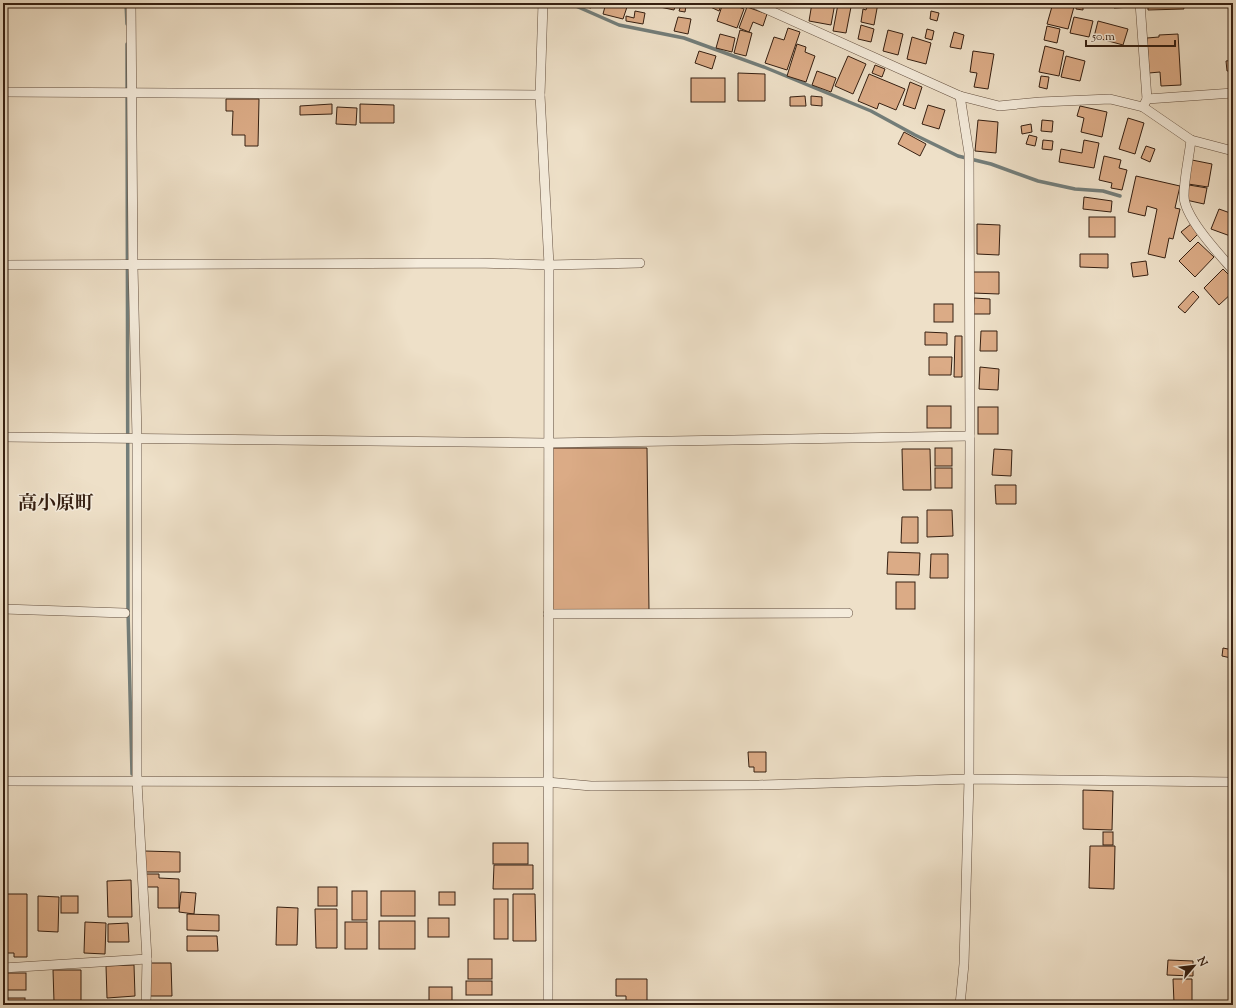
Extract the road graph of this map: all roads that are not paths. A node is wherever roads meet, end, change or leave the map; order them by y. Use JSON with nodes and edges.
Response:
{"nodes":[{"id":1,"x":131,"y":3,"type":"edge"},
{"id":2,"x":543,"y":3,"type":"edge"},
{"id":3,"x":753,"y":3,"type":"edge"},
{"id":4,"x":1140,"y":3,"type":"edge"},
{"id":5,"x":3,"y":92,"type":"edge"},
{"id":6,"x":128,"y":92,"type":"junction"},
{"id":7,"x":1233,"y":93,"type":"edge"},
{"id":8,"x":540,"y":96,"type":"junction"},
{"id":9,"x":960,"y":96,"type":"junction"},
{"id":10,"x":1145,"y":103,"type":"junction"},
{"id":11,"x":1191,"y":140,"type":"junction"},
{"id":12,"x":1233,"y":151,"type":"edge"},
{"id":13,"x":640,"y":263,"type":"dead end"},
{"id":14,"x":3,"y":265,"type":"edge"},
{"id":15,"x":548,"y":265,"type":"junction"},
{"id":16,"x":132,"y":266,"type":"junction"},
{"id":17,"x":1233,"y":270,"type":"edge"},
{"id":18,"x":970,"y":436,"type":"junction"},
{"id":19,"x":3,"y":437,"type":"edge"},
{"id":20,"x":136,"y":438,"type":"junction"},
{"id":21,"x":548,"y":442,"type":"junction"},
{"id":22,"x":3,"y":609,"type":"edge"},
{"id":23,"x":125,"y":612,"type":"dead end"},
{"id":24,"x":848,"y":613,"type":"dead end"},
{"id":25,"x":548,"y":614,"type":"junction"},
{"id":26,"x":969,"y":779,"type":"junction"},
{"id":27,"x":3,"y":781,"type":"edge"},
{"id":28,"x":137,"y":782,"type":"junction"},
{"id":29,"x":547,"y":782,"type":"junction"},
{"id":30,"x":1233,"y":782,"type":"edge"},
{"id":31,"x":147,"y":959,"type":"junction"},
{"id":32,"x":3,"y":968,"type":"edge"},
{"id":33,"x":146,"y":1005,"type":"edge"},
{"id":34,"x":548,"y":1005,"type":"edge"},
{"id":35,"x":960,"y":1005,"type":"edge"}],
"edges":[{"from":1,"to":6,"type":"street"},
{"from":2,"to":8,"type":"street"},
{"from":3,"to":9,"type":"street"},
{"from":4,"to":10,"type":"street"},
{"from":5,"to":6,"type":"street"},
{"from":6,"to":8,"type":"street"},
{"from":6,"to":16,"type":"street"},
{"from":7,"to":10,"type":"street"},
{"from":8,"to":15,"type":"street"},
{"from":9,"to":10,"type":"street"},
{"from":9,"to":18,"type":"street"},
{"from":10,"to":11,"type":"street"},
{"from":11,"to":12,"type":"street"},
{"from":11,"to":17,"type":"street"},
{"from":13,"to":15,"type":"street"},
{"from":14,"to":16,"type":"street"},
{"from":15,"to":16,"type":"street"},
{"from":15,"to":21,"type":"street"},
{"from":16,"to":20,"type":"street"},
{"from":18,"to":21,"type":"street"},
{"from":18,"to":26,"type":"street"},
{"from":19,"to":20,"type":"street"},
{"from":20,"to":21,"type":"street"},
{"from":20,"to":28,"type":"street"},
{"from":21,"to":25,"type":"street"},
{"from":22,"to":23,"type":"street"},
{"from":24,"to":25,"type":"street"},
{"from":25,"to":29,"type":"street"},
{"from":26,"to":29,"type":"street"},
{"from":26,"to":30,"type":"street"},
{"from":26,"to":35,"type":"street"},
{"from":27,"to":28,"type":"street"},
{"from":28,"to":29,"type":"street"},
{"from":28,"to":31,"type":"street"},
{"from":29,"to":34,"type":"street"},
{"from":31,"to":32,"type":"street"},
{"from":31,"to":33,"type":"street"}]}
